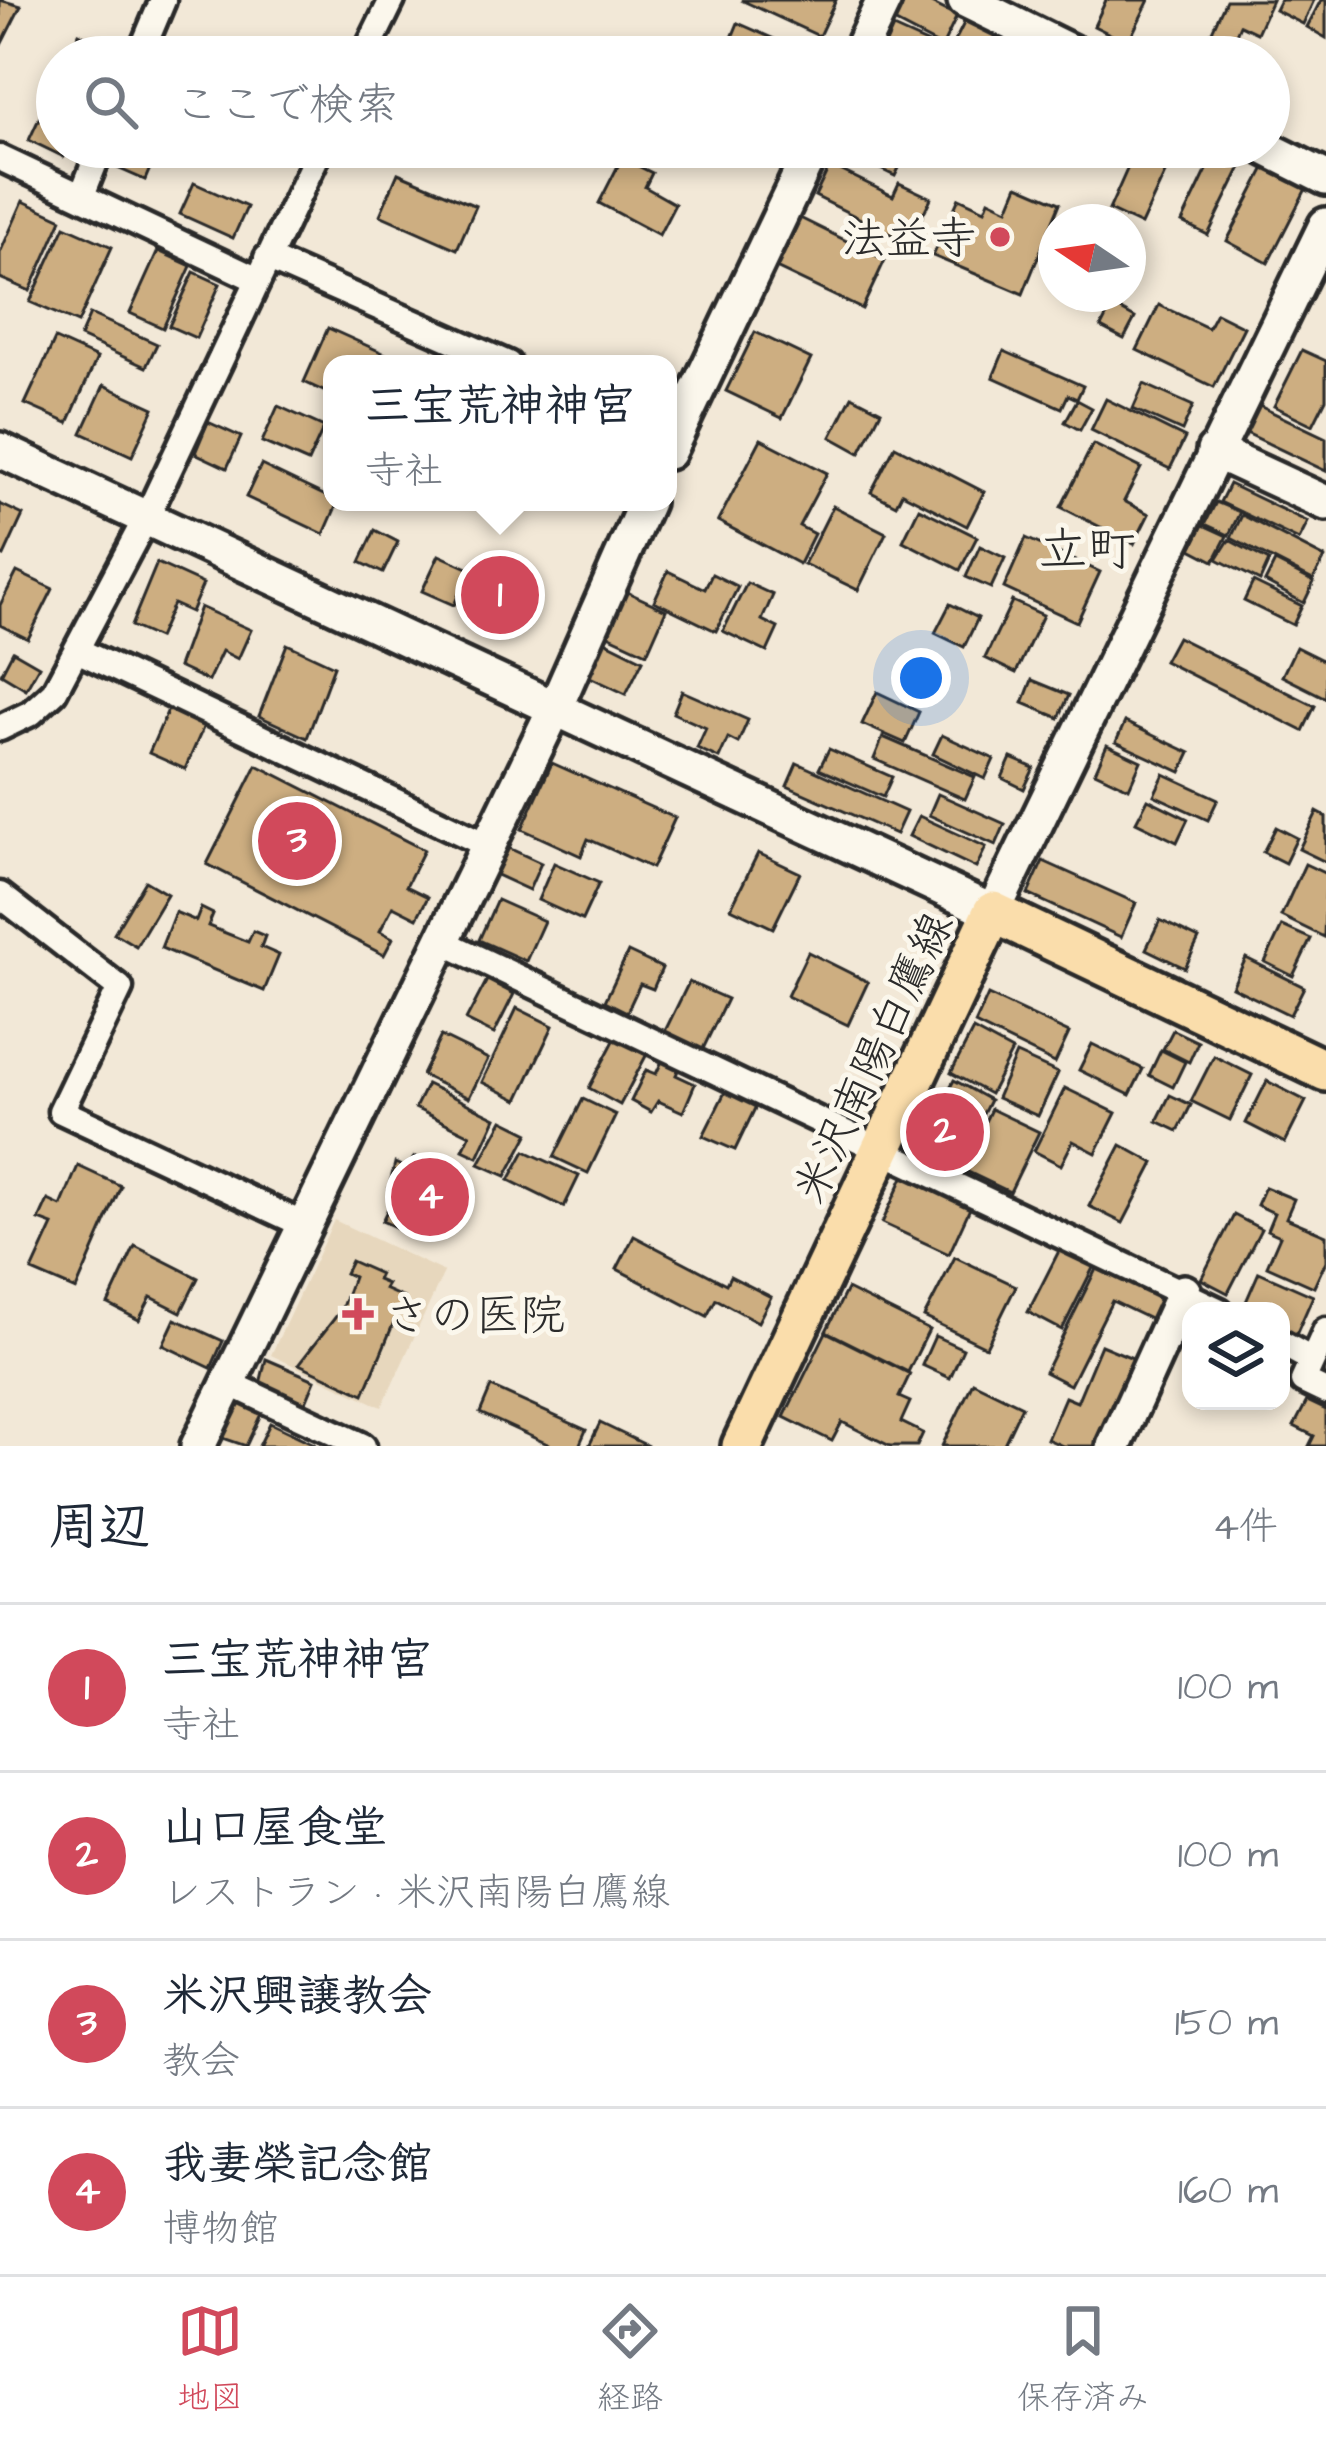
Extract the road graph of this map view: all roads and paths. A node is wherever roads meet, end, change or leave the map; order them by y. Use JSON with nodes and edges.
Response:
{"nodes":[{"id":1,"x":163,"y":0,"type":"edge"},
{"id":2,"x":392,"y":0,"type":"edge"},
{"id":3,"x":884,"y":0,"type":"edge"},
{"id":4,"x":964,"y":0,"type":"edge"},
{"id":5,"x":148,"y":36,"type":"edge"},
{"id":6,"x":374,"y":36,"type":"edge"},
{"id":7,"x":866,"y":36,"type":"edge"},
{"id":8,"x":1038,"y":36,"type":"edge"},
{"id":9,"x":0,"y":158,"type":"edge"},
{"id":10,"x":1290,"y":160,"type":"edge"},
{"id":11,"x":93,"y":168,"type":"edge"},
{"id":12,"x":311,"y":168,"type":"edge"},
{"id":13,"x":804,"y":168,"type":"edge"},
{"id":14,"x":1326,"y":178,"type":"edge"},
{"id":15,"x":82,"y":195,"type":"junction"},
{"id":16,"x":1326,"y":225,"type":"edge"},
{"id":17,"x":262,"y":269,"type":"junction"},
{"id":18,"x":485,"y":355,"type":"edge"},
{"id":19,"x":677,"y":427,"type":"edge"},
{"id":20,"x":0,"y":450,"type":"edge"},
{"id":21,"x":1214,"y":451,"type":"junction"},
{"id":22,"x":1326,"y":502,"type":"edge"},
{"id":23,"x":642,"y":511,"type":"edge"},
{"id":24,"x":147,"y":516,"type":"junction"},
{"id":25,"x":76,"y":650,"type":"junction"},
{"id":26,"x":555,"y":708,"type":"junction"},
{"id":27,"x":0,"y":728,"type":"edge"},
{"id":28,"x":487,"y":845,"type":"junction"},
{"id":29,"x":0,"y":895,"type":"edge"},
{"id":30,"x":994,"y":912,"type":"junction"},
{"id":31,"x":439,"y":940,"type":"junction"},
{"id":32,"x":1326,"y":1071,"type":"edge"},
{"id":33,"x":882,"y":1148,"type":"junction"},
{"id":34,"x":304,"y":1225,"type":"junction"},
{"id":35,"x":1184,"y":1292,"type":"junction"},
{"id":36,"x":1203,"y":1302,"type":"edge"},
{"id":37,"x":1326,"y":1330,"type":"edge"},
{"id":38,"x":1290,"y":1348,"type":"edge"},
{"id":39,"x":1312,"y":1360,"type":"junction"},
{"id":40,"x":229,"y":1383,"type":"junction"},
{"id":41,"x":1326,"y":1392,"type":"edge"},
{"id":42,"x":198,"y":1446,"type":"edge"},
{"id":43,"x":363,"y":1446,"type":"edge"},
{"id":44,"x":742,"y":1446,"type":"edge"},
{"id":45,"x":1114,"y":1446,"type":"edge"}],
"edges":[{"from":1,"to":5,"type":"street"},
{"from":2,"to":6,"type":"street"},
{"from":3,"to":7,"type":"street"},
{"from":4,"to":8,"type":"street"},
{"from":9,"to":15,"type":"street"},
{"from":10,"to":14,"type":"street"},
{"from":11,"to":15,"type":"street"},
{"from":12,"to":17,"type":"street"},
{"from":13,"to":19,"type":"street"},
{"from":15,"to":17,"type":"street"},
{"from":16,"to":21,"type":"street"},
{"from":17,"to":18,"type":"street"},
{"from":17,"to":24,"type":"street"},
{"from":20,"to":24,"type":"street"},
{"from":21,"to":22,"type":"street"},
{"from":21,"to":30,"type":"street"},
{"from":23,"to":26,"type":"street"},
{"from":24,"to":25,"type":"street"},
{"from":24,"to":26,"type":"street"},
{"from":25,"to":27,"type":"street"},
{"from":25,"to":28,"type":"street"},
{"from":26,"to":28,"type":"street"},
{"from":26,"to":30,"type":"street"},
{"from":28,"to":31,"type":"street"},
{"from":29,"to":34,"type":"street"},
{"from":30,"to":32,"type":"main road","name":"米沢南陽白鷹線"},
{"from":30,"to":33,"type":"main road","name":"米沢南陽白鷹線"},
{"from":31,"to":33,"type":"street"},
{"from":31,"to":34,"type":"street"},
{"from":33,"to":35,"type":"street"},
{"from":33,"to":44,"type":"main road","name":"米沢南陽白鷹線"},
{"from":34,"to":40,"type":"street"},
{"from":35,"to":36,"type":"street"},
{"from":35,"to":45,"type":"street"},
{"from":37,"to":39,"type":"street"},
{"from":38,"to":39,"type":"street"},
{"from":39,"to":41,"type":"street"},
{"from":40,"to":42,"type":"street"},
{"from":40,"to":43,"type":"street"}]}
